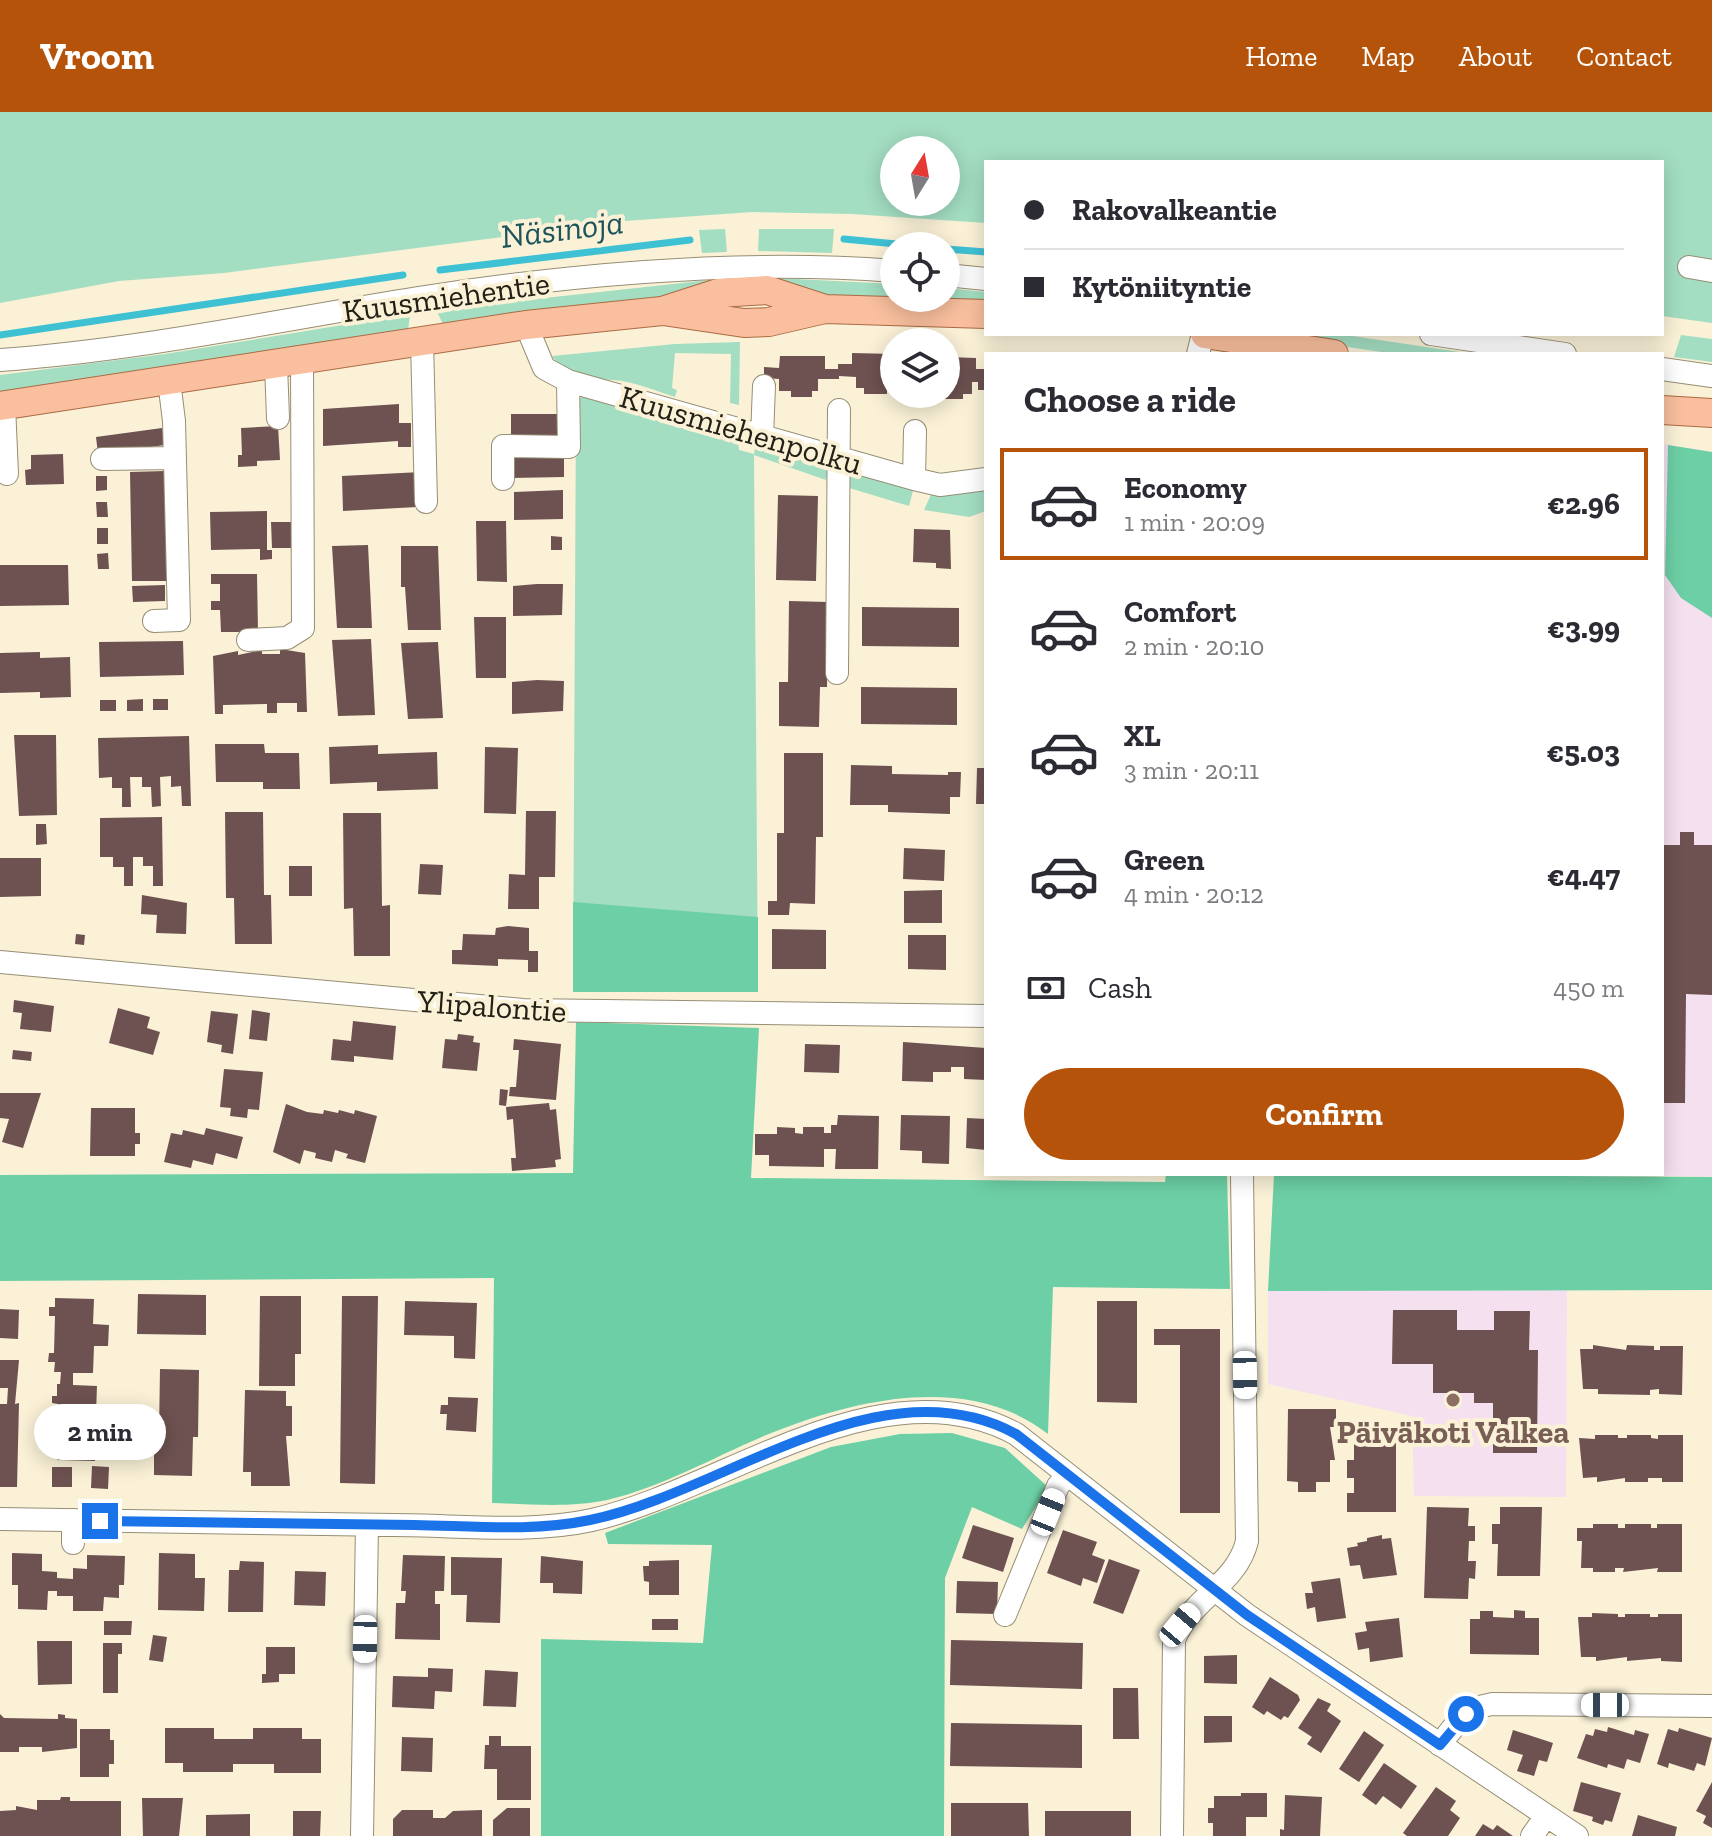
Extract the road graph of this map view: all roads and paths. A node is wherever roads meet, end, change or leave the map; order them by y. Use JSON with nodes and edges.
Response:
{"nodes":[{"id":1,"x":1689,"y":267,"type":"dead end"},
{"id":2,"x":880,"y":270,"type":"edge"},
{"id":3,"x":1712,"y":271,"type":"edge"},
{"id":4,"x":960,"y":276,"type":"edge"},
{"id":5,"x":984,"y":279,"type":"edge"},
{"id":6,"x":984,"y":314,"type":"edge"},
{"id":7,"x":526,"y":325,"type":"junction"},
{"id":8,"x":1217,"y":336,"type":"edge"},
{"id":9,"x":1444,"y":336,"type":"edge"},
{"id":10,"x":422,"y":341,"type":"junction"},
{"id":11,"x":1321,"y":352,"type":"edge"},
{"id":12,"x":1552,"y":352,"type":"edge"},
{"id":13,"x":0,"y":360,"type":"edge"},
{"id":14,"x":289,"y":363,"type":"junction"},
{"id":15,"x":1664,"y":369,"type":"edge"},
{"id":16,"x":1712,"y":376,"type":"edge"},
{"id":17,"x":169,"y":381,"type":"junction"},
{"id":18,"x":568,"y":381,"type":"junction"},
{"id":19,"x":764,"y":386,"type":"dead end"},
{"id":20,"x":2,"y":405,"type":"edge"},
{"id":21,"x":839,"y":410,"type":"dead end"},
{"id":22,"x":1664,"y":410,"type":"edge"},
{"id":23,"x":1712,"y":413,"type":"edge"},
{"id":24,"x":278,"y":418,"type":"dead end"},
{"id":25,"x":915,"y":431,"type":"dead end"},
{"id":26,"x":762,"y":437,"type":"junction"},
{"id":27,"x":175,"y":458,"type":"junction"},
{"id":28,"x":837,"y":458,"type":"junction"},
{"id":29,"x":102,"y":459,"type":"dead end"},
{"id":30,"x":7,"y":474,"type":"dead end"},
{"id":31,"x":503,"y":479,"type":"dead end"},
{"id":32,"x":914,"y":479,"type":"junction"},
{"id":33,"x":984,"y":479,"type":"edge"},
{"id":34,"x":426,"y":502,"type":"dead end"},
{"id":35,"x":154,"y":621,"type":"dead end"},
{"id":36,"x":248,"y":640,"type":"dead end"},
{"id":37,"x":837,"y":673,"type":"dead end"},
{"id":38,"x":0,"y":962,"type":"edge"},
{"id":39,"x":984,"y":1016,"type":"edge"},
{"id":40,"x":1242,"y":1176,"type":"edge"},
{"id":41,"x":1067,"y":1475,"type":"junction"},
{"id":42,"x":0,"y":1519,"type":"edge"},
{"id":43,"x":367,"y":1525,"type":"junction"},
{"id":44,"x":1214,"y":1590,"type":"junction"},
{"id":45,"x":1005,"y":1615,"type":"dead end"},
{"id":46,"x":1712,"y":1706,"type":"edge"},
{"id":47,"x":1440,"y":1745,"type":"junction"},
{"id":48,"x":1546,"y":1816,"type":"junction"},
{"id":49,"x":362,"y":1836,"type":"edge"},
{"id":50,"x":1172,"y":1836,"type":"edge"},
{"id":51,"x":1532,"y":1836,"type":"edge"},
{"id":52,"x":1577,"y":1836,"type":"edge"}],
"edges":[{"from":1,"to":3,"type":"street"},
{"from":2,"to":13,"type":"street","name":"Kuusmiehentie"},
{"from":4,"to":5,"type":"street"},
{"from":6,"to":7,"type":"main road","name":"Kuusmiehentie"},
{"from":7,"to":10,"type":"main road","name":"Kuusmiehentie"},
{"from":7,"to":18,"type":"street","name":"Kuusmiehenpolku"},
{"from":8,"to":11,"type":"main road"},
{"from":9,"to":12,"type":"street"},
{"from":10,"to":14,"type":"main road","name":"Kuusmiehentie"},
{"from":10,"to":34,"type":"street"},
{"from":14,"to":17,"type":"main road","name":"Kuusmiehentie"},
{"from":14,"to":24,"type":"street"},
{"from":14,"to":36,"type":"street"},
{"from":15,"to":16,"type":"street"},
{"from":17,"to":20,"type":"main road","name":"Kuusmiehentie"},
{"from":17,"to":27,"type":"street"},
{"from":18,"to":26,"type":"street","name":"Kuusmiehenpolku"},
{"from":18,"to":31,"type":"street"},
{"from":19,"to":26,"type":"street"},
{"from":20,"to":30,"type":"street"},
{"from":21,"to":28,"type":"street"},
{"from":22,"to":23,"type":"main road"},
{"from":25,"to":32,"type":"street"},
{"from":26,"to":28,"type":"street","name":"Kuusmiehenpolku"},
{"from":27,"to":29,"type":"street"},
{"from":27,"to":35,"type":"street"},
{"from":28,"to":32,"type":"street","name":"Kuusmiehenpolku"},
{"from":28,"to":37,"type":"street"},
{"from":32,"to":33,"type":"street","name":"Kuusmiehenpolku"},
{"from":38,"to":39,"type":"street","name":"Ylipalontie"},
{"from":40,"to":44,"type":"street"},
{"from":41,"to":43,"type":"street"},
{"from":41,"to":44,"type":"street"},
{"from":41,"to":45,"type":"street"},
{"from":42,"to":43,"type":"street"},
{"from":43,"to":49,"type":"street"},
{"from":44,"to":47,"type":"street"},
{"from":44,"to":50,"type":"street"},
{"from":46,"to":47,"type":"street"},
{"from":47,"to":48,"type":"street"},
{"from":48,"to":51,"type":"street"},
{"from":48,"to":52,"type":"street"}]}
